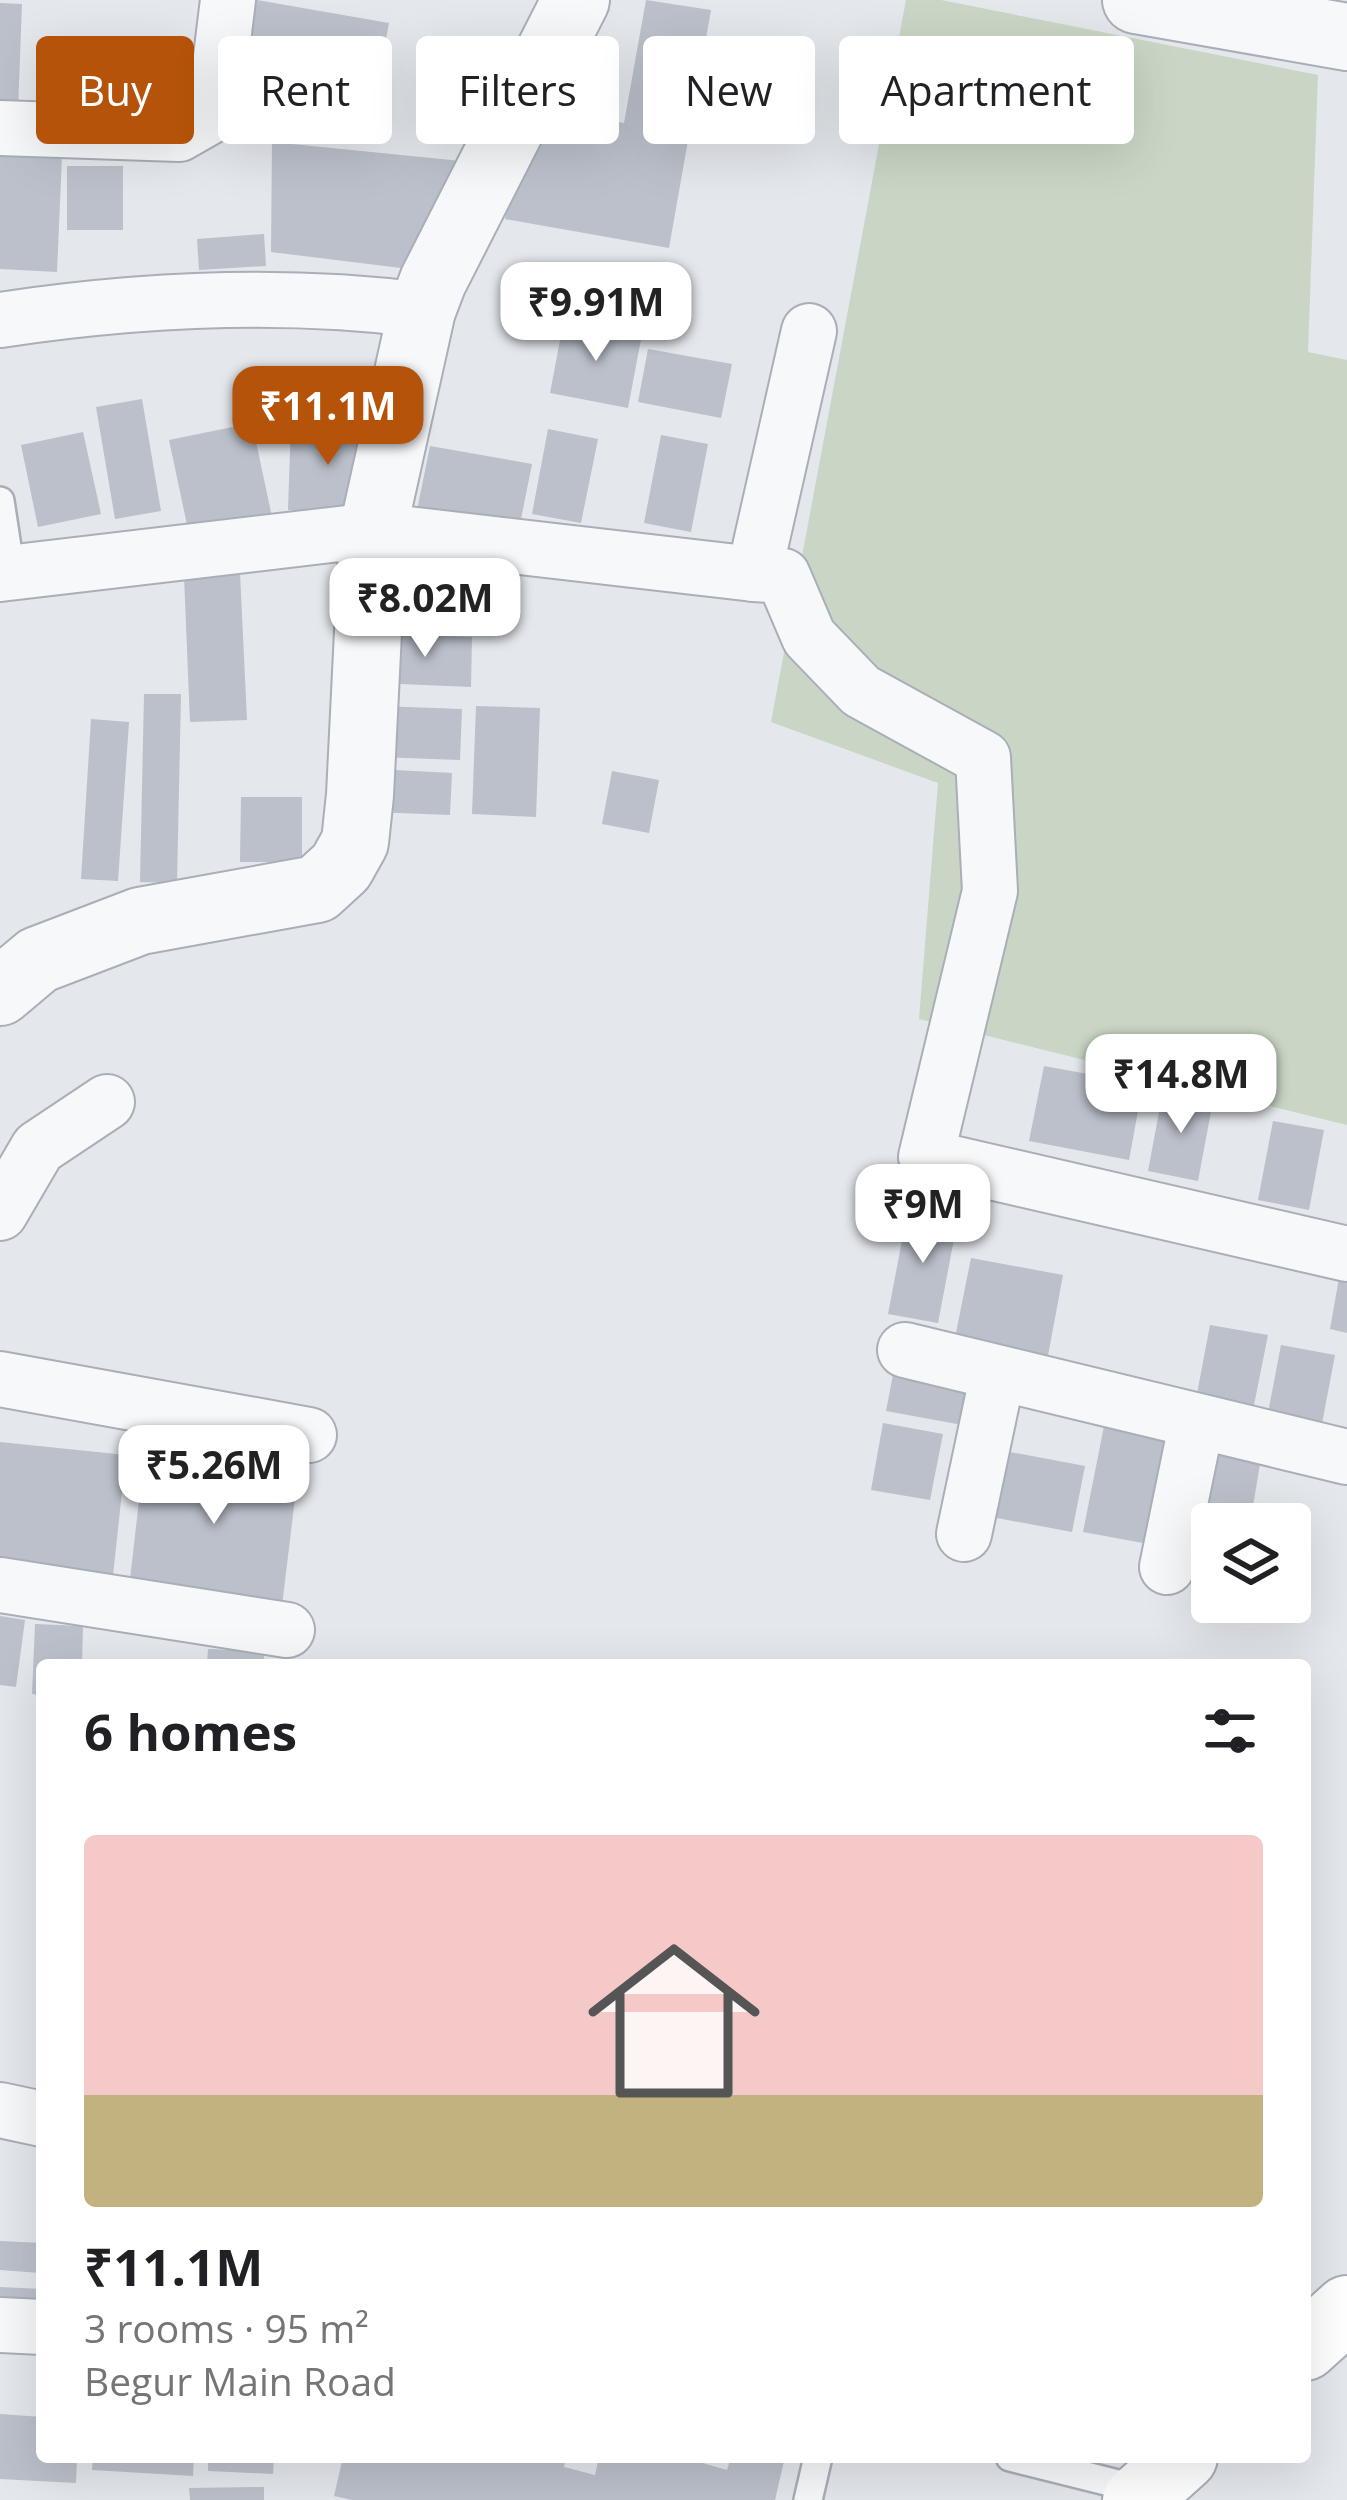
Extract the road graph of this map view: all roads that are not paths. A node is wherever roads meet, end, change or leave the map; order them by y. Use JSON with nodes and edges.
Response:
{"nodes":[{"id":1,"x":228,"y":0,"type":"edge"},
{"id":2,"x":576,"y":0,"type":"edge"},
{"id":3,"x":1136,"y":0,"type":"edge"},
{"id":4,"x":1347,"y":37,"type":"edge"},
{"id":5,"x":0,"y":128,"type":"edge"},
{"id":6,"x":422,"y":310,"type":"junction"},
{"id":7,"x":0,"y":320,"type":"edge"},
{"id":8,"x":809,"y":332,"type":"dead end"},
{"id":9,"x":0,"y":501,"type":"edge"},
{"id":10,"x":373,"y":530,"type":"junction"},
{"id":11,"x":5,"y":573,"type":"edge"},
{"id":12,"x":754,"y":574,"type":"junction"},
{"id":13,"x":0,"y":992,"type":"edge"},
{"id":14,"x":107,"y":1102,"type":"dead end"},
{"id":15,"x":0,"y":1213,"type":"edge"},
{"id":16,"x":1347,"y":1255,"type":"edge"},
{"id":17,"x":905,"y":1350,"type":"dead end"},
{"id":18,"x":998,"y":1373,"type":"junction"},
{"id":19,"x":0,"y":1379,"type":"edge"},
{"id":20,"x":1197,"y":1421,"type":"junction"},
{"id":21,"x":309,"y":1435,"type":"dead end"},
{"id":22,"x":1347,"y":1457,"type":"edge"},
{"id":23,"x":964,"y":1534,"type":"dead end"},
{"id":24,"x":1167,"y":1567,"type":"dead end"},
{"id":25,"x":0,"y":1585,"type":"edge"},
{"id":26,"x":287,"y":1630,"type":"dead end"},
{"id":27,"x":0,"y":2110,"type":"edge"},
{"id":28,"x":36,"y":2118,"type":"edge"},
{"id":29,"x":1347,"y":2309,"type":"edge"},
{"id":30,"x":0,"y":2326,"type":"edge"},
{"id":31,"x":36,"y":2327,"type":"edge"},
{"id":32,"x":1311,"y":2342,"type":"edge"},
{"id":33,"x":817,"y":2463,"type":"edge"},
{"id":34,"x":1045,"y":2463,"type":"edge"},
{"id":35,"x":1155,"y":2482,"type":"edge"},
{"id":36,"x":808,"y":2500,"type":"edge"}],
"edges":[{"from":1,"to":5,"type":"street"},
{"from":2,"to":6,"type":"street"},
{"from":3,"to":4,"type":"street"},
{"from":6,"to":7,"type":"street"},
{"from":6,"to":10,"type":"street"},
{"from":8,"to":12,"type":"street"},
{"from":9,"to":11,"type":"lane"},
{"from":10,"to":11,"type":"street"},
{"from":10,"to":12,"type":"street"},
{"from":10,"to":13,"type":"street"},
{"from":12,"to":16,"type":"street"},
{"from":14,"to":15,"type":"street"},
{"from":17,"to":18,"type":"street"},
{"from":18,"to":20,"type":"street"},
{"from":18,"to":23,"type":"street"},
{"from":19,"to":21,"type":"street"},
{"from":20,"to":22,"type":"street"},
{"from":20,"to":24,"type":"street"},
{"from":25,"to":26,"type":"street"},
{"from":27,"to":28,"type":"street"},
{"from":29,"to":32,"type":"main road"},
{"from":30,"to":31,"type":"street"},
{"from":33,"to":36,"type":"lane"},
{"from":34,"to":35,"type":"lane"}]}
